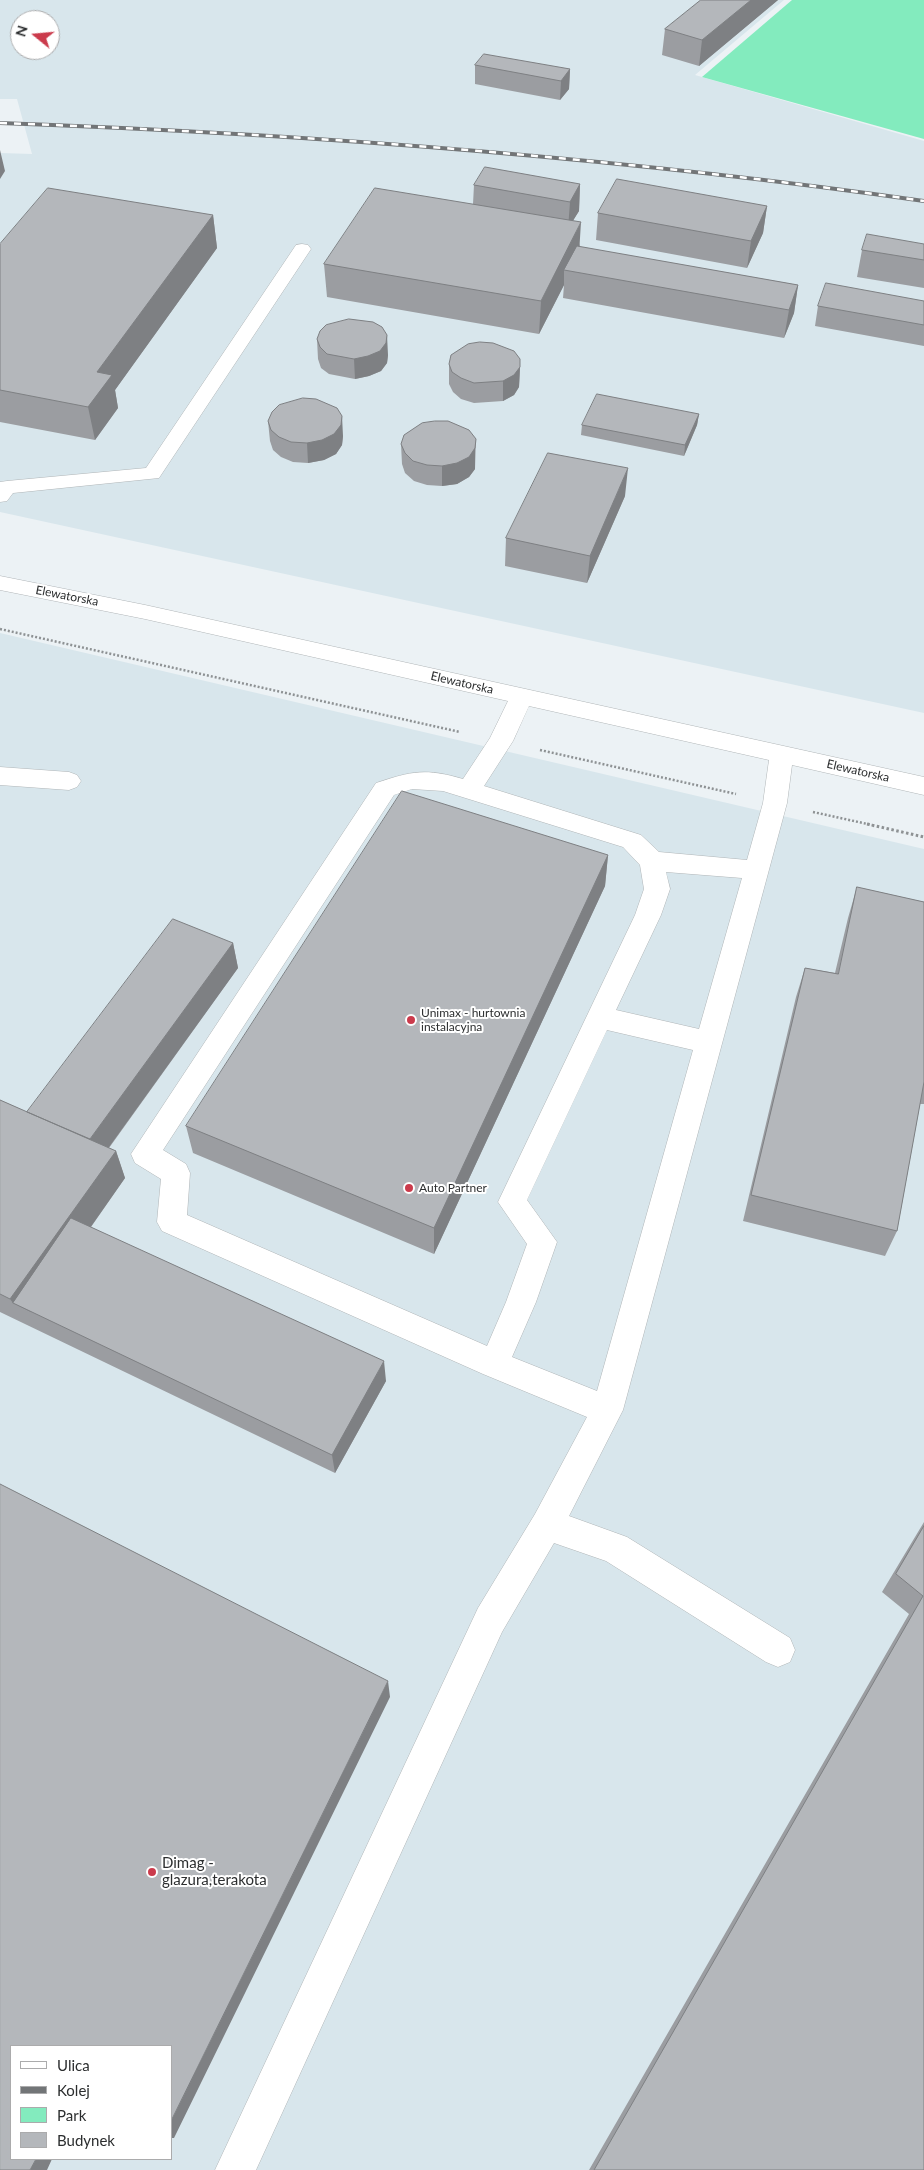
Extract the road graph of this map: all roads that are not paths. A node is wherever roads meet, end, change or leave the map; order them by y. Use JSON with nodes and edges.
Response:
{"nodes":[{"id":1,"x":302,"y":250,"type":"dead end"},
{"id":2,"x":0,"y":496,"type":"edge"},
{"id":3,"x":0,"y":583,"type":"edge"},
{"id":4,"x":522,"y":696,"type":"junction"},
{"id":5,"x":782,"y":754,"type":"junction"},
{"id":6,"x":0,"y":776,"type":"edge"},
{"id":7,"x":68,"y":781,"type":"dead end"},
{"id":8,"x":924,"y":786,"type":"edge"},
{"id":9,"x":469,"y":790,"type":"junction"},
{"id":10,"x":652,"y":861,"type":"junction"},
{"id":11,"x":756,"y":870,"type":"junction"},
{"id":12,"x":599,"y":1017,"type":"junction"},
{"id":13,"x":708,"y":1042,"type":"junction"},
{"id":14,"x":494,"y":1364,"type":"junction"},
{"id":15,"x":607,"y":1410,"type":"junction"},
{"id":16,"x":548,"y":1525,"type":"junction"},
{"id":17,"x":778,"y":1650,"type":"dead end"},
{"id":18,"x":235,"y":2170,"type":"edge"}],
"edges":[{"from":1,"to":2,"type":"street"},
{"from":3,"to":4,"type":"street","name":"Elewatorska"},
{"from":4,"to":5,"type":"street","name":"Elewatorska"},
{"from":4,"to":9,"type":"street"},
{"from":5,"to":8,"type":"street","name":"Elewatorska"},
{"from":5,"to":11,"type":"street"},
{"from":6,"to":7,"type":"street"},
{"from":9,"to":10,"type":"street"},
{"from":9,"to":14,"type":"street"},
{"from":10,"to":11,"type":"street"},
{"from":10,"to":12,"type":"street"},
{"from":11,"to":13,"type":"street"},
{"from":12,"to":13,"type":"street"},
{"from":12,"to":14,"type":"street"},
{"from":13,"to":15,"type":"street"},
{"from":14,"to":15,"type":"street"},
{"from":15,"to":16,"type":"street"},
{"from":16,"to":17,"type":"street"},
{"from":16,"to":18,"type":"street"}]}
